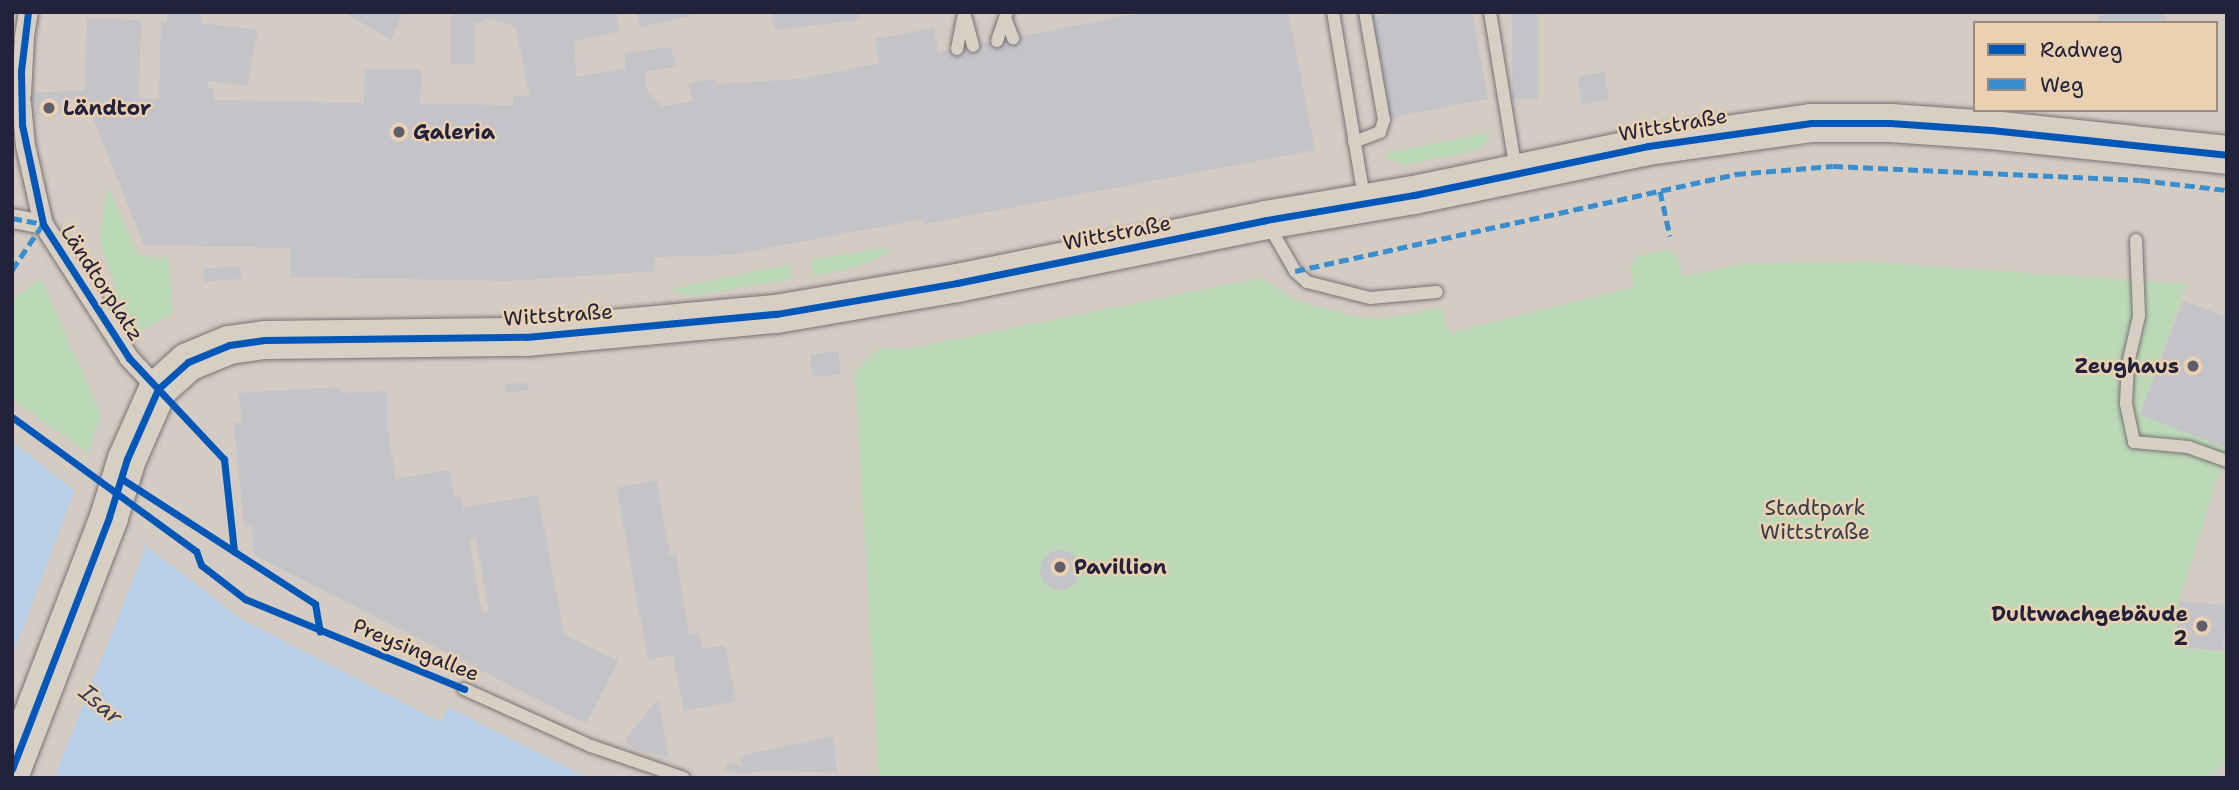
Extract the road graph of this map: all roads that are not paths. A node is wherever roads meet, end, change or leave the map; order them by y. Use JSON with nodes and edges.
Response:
{"nodes":[{"id":1,"x":29,"y":12,"type":"edge"},
{"id":2,"x":1333,"y":12,"type":"edge"},
{"id":3,"x":1365,"y":12,"type":"edge"},
{"id":4,"x":1490,"y":12,"type":"edge"},
{"id":5,"x":964,"y":15,"type":"edge"},
{"id":6,"x":1006,"y":15,"type":"edge"},
{"id":7,"x":1013,"y":38,"type":"dead end"},
{"id":8,"x":997,"y":41,"type":"dead end"},
{"id":9,"x":973,"y":46,"type":"dead end"},
{"id":10,"x":957,"y":49,"type":"dead end"},
{"id":11,"x":1354,"y":142,"type":"junction"},
{"id":12,"x":2227,"y":155,"type":"edge"},
{"id":13,"x":1517,"y":174,"type":"junction"},
{"id":14,"x":1365,"y":203,"type":"junction"},
{"id":15,"x":12,"y":218,"type":"edge"},
{"id":16,"x":1266,"y":220,"type":"junction"},
{"id":17,"x":43,"y":224,"type":"junction"},
{"id":18,"x":2136,"y":240,"type":"dead end"},
{"id":19,"x":1437,"y":292,"type":"dead end"},
{"id":20,"x":158,"y":389,"type":"junction"},
{"id":21,"x":2227,"y":461,"type":"edge"},
{"id":22,"x":464,"y":689,"type":"dead end"},
{"id":23,"x":12,"y":769,"type":"edge"},
{"id":24,"x":684,"y":778,"type":"edge"}],
"edges":[{"from":1,"to":17,"type":"street","name":"Ländtorplatz"},
{"from":2,"to":11,"type":"lane"},
{"from":3,"to":11,"type":"lane"},
{"from":4,"to":13,"type":"lane"},
{"from":5,"to":9,"type":"lane"},
{"from":5,"to":10,"type":"lane"},
{"from":6,"to":7,"type":"lane"},
{"from":6,"to":8,"type":"lane"},
{"from":11,"to":14,"type":"lane"},
{"from":12,"to":13,"type":"main road","name":"Wittstraße"},
{"from":13,"to":14,"type":"main road","name":"Wittstraße"},
{"from":14,"to":16,"type":"main road","name":"Wittstraße"},
{"from":15,"to":17,"type":"street"},
{"from":16,"to":19,"type":"lane"},
{"from":16,"to":20,"type":"main road","name":"Wittstraße"},
{"from":17,"to":20,"type":"street","name":"Ländtorplatz"},
{"from":18,"to":21,"type":"lane"},
{"from":20,"to":23,"type":"main road","name":"Wittstraße"},
{"from":22,"to":24,"type":"lane","name":"Preysingallee"}]}
